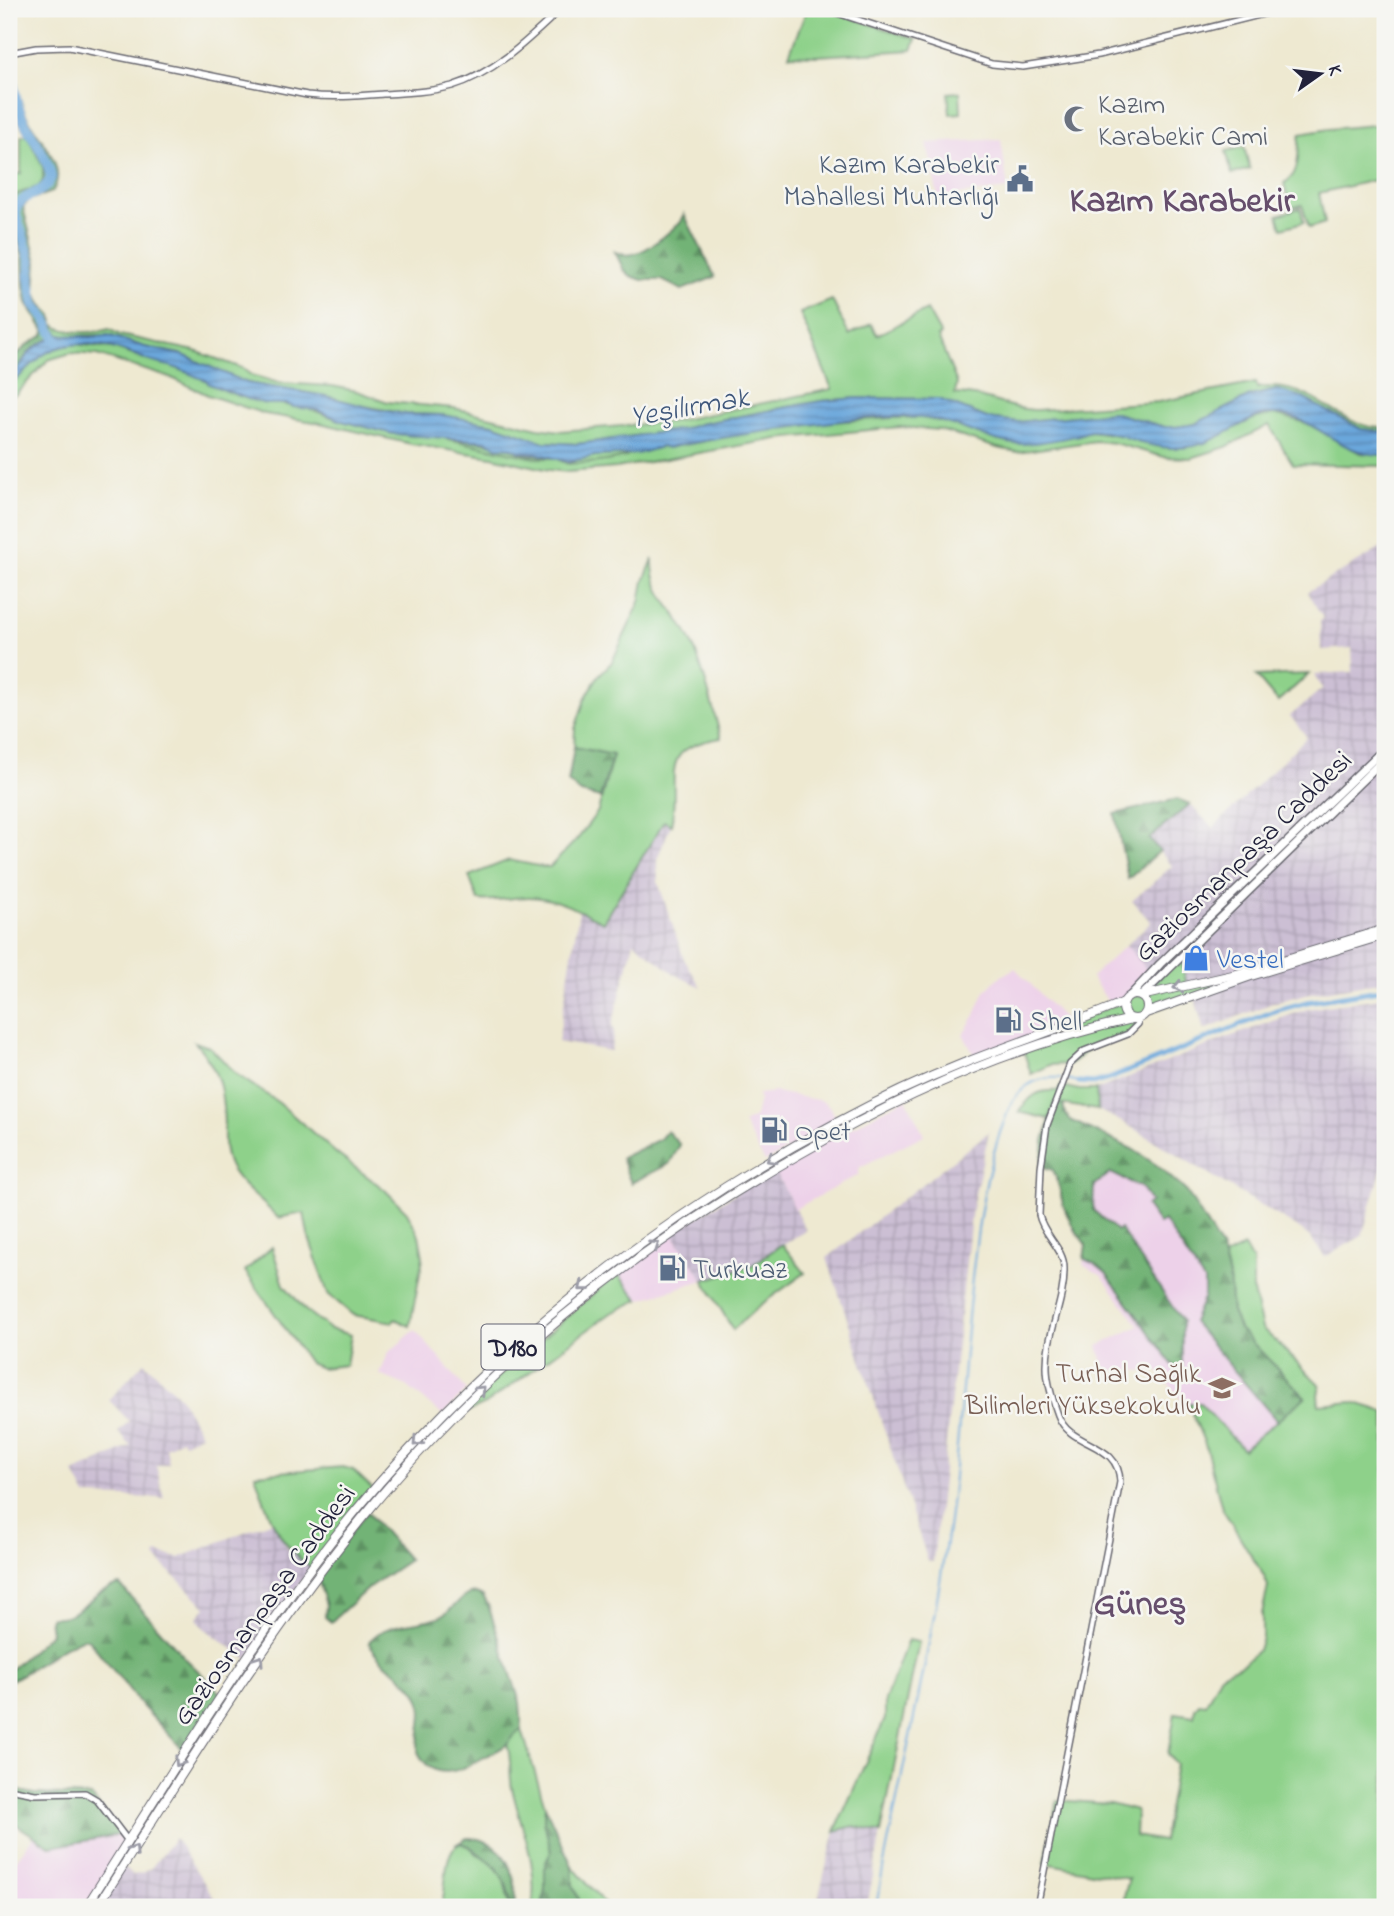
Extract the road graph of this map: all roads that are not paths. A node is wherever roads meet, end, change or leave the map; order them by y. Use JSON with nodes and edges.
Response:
{"nodes":[{"id":1,"x":561,"y":9,"type":"edge"},
{"id":2,"x":825,"y":9,"type":"edge"},
{"id":3,"x":1284,"y":9,"type":"edge"},
{"id":4,"x":9,"y":53,"type":"edge"},
{"id":5,"x":1385,"y":748,"type":"edge"},
{"id":6,"x":1385,"y":758,"type":"edge"},
{"id":7,"x":1385,"y":929,"type":"edge"},
{"id":8,"x":1385,"y":935,"type":"edge"},
{"id":9,"x":1140,"y":996,"type":"junction"},
{"id":10,"x":1127,"y":999,"type":"junction"},
{"id":11,"x":1146,"y":1013,"type":"junction"},
{"id":12,"x":1134,"y":1019,"type":"junction"},
{"id":13,"x":9,"y":1789,"type":"edge"},
{"id":14,"x":128,"y":1841,"type":"junction"},
{"id":15,"x":86,"y":1907,"type":"edge"},
{"id":16,"x":97,"y":1907,"type":"edge"},
{"id":17,"x":1038,"y":1907,"type":"edge"}],
"edges":[{"from":1,"to":4,"type":"street"},
{"from":2,"to":3,"type":"street"},
{"from":5,"to":10,"type":"main road","name":"Gaziosmanpaşa Caddesi"},
{"from":6,"to":9,"type":"main road","name":"Gaziosmanpaşa Caddesi"},
{"from":7,"to":9,"type":"highway","one_way":true},
{"from":8,"to":11,"type":"highway"},
{"from":9,"to":10,"type":"highway","name":"Gaziosmanpaşa Caddesi"},
{"from":9,"to":11,"type":"highway","name":"Gaziosmanpaşa Caddesi"},
{"from":10,"to":12,"type":"highway"},
{"from":10,"to":14,"type":"highway","name":"Gaziosmanpaşa Caddesi","number":"D180","one_way":true},
{"from":11,"to":12,"type":"highway","name":"Gaziosmanpaşa Caddesi"},
{"from":16,"to":12,"type":"highway","name":"Gaziosmanpaşa Caddesi","number":"D180","one_way":true},
{"from":12,"to":17,"type":"street"},
{"from":13,"to":14,"type":"street"},
{"from":14,"to":15,"type":"highway","name":"Gaziosmanpaşa Caddesi","number":"D180"}]}
